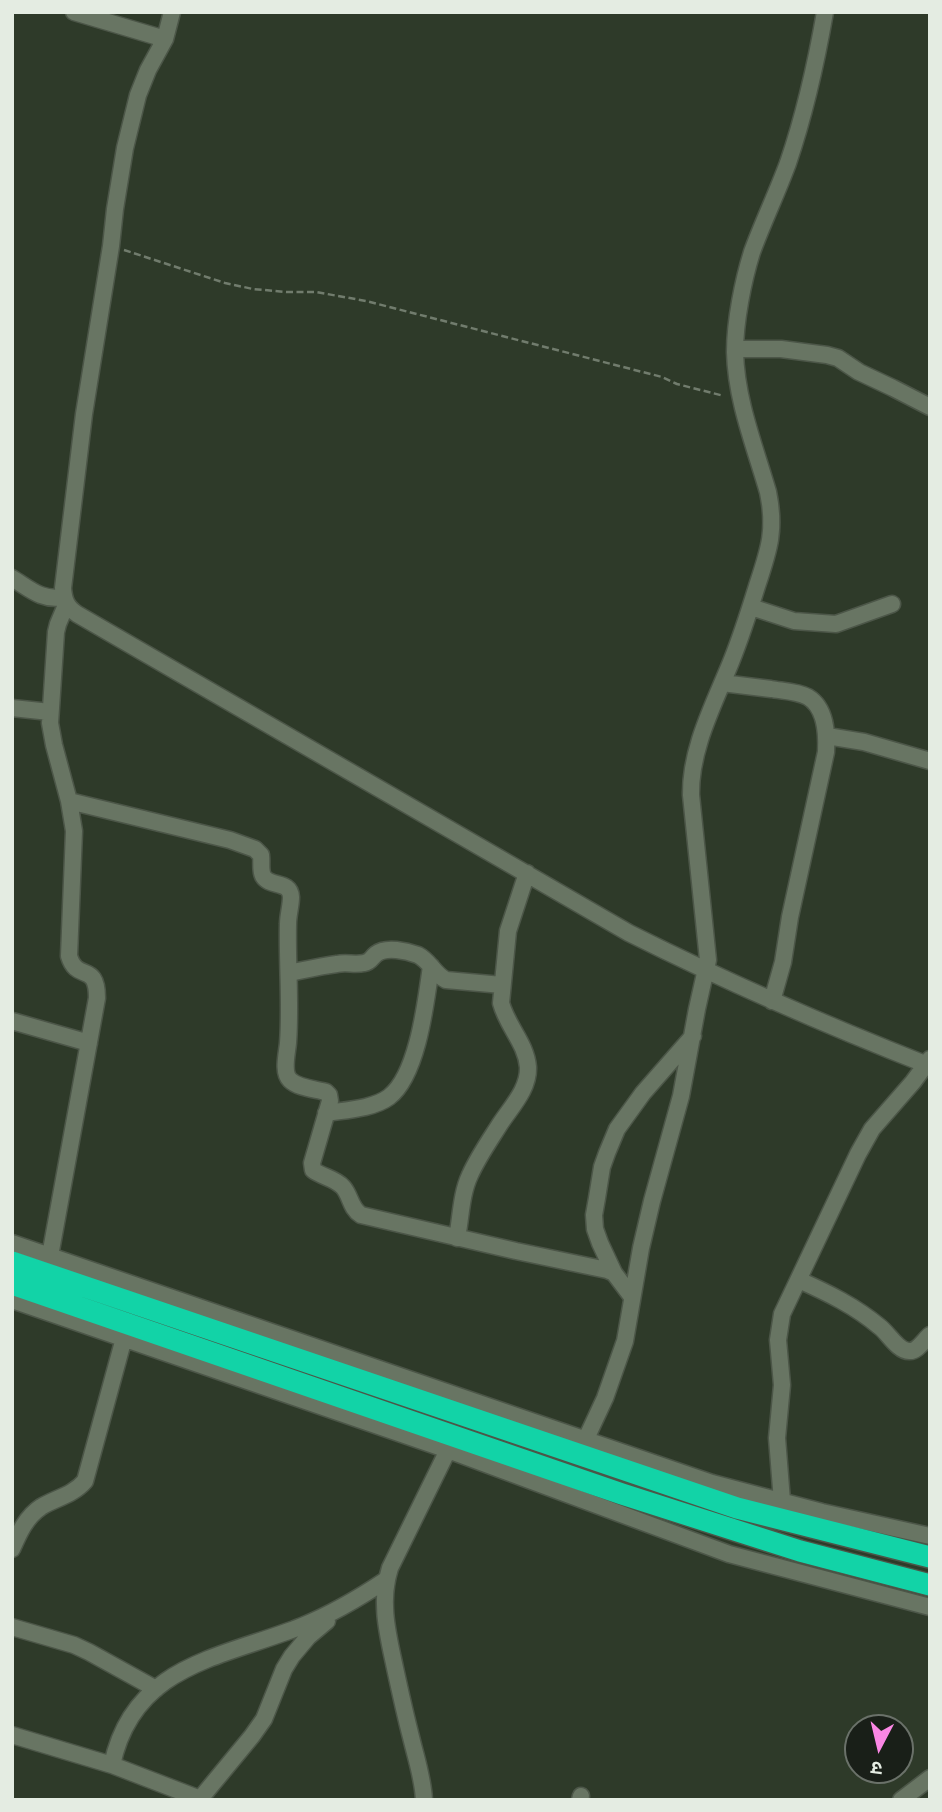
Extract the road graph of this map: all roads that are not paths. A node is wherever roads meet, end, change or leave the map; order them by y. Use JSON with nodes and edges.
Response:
{"nodes":[{"id":1,"x":74,"y":12,"type":"edge"},
{"id":2,"x":172,"y":12,"type":"edge"},
{"id":3,"x":825,"y":12,"type":"edge"},
{"id":4,"x":165,"y":39,"type":"junction"},
{"id":5,"x":735,"y":349,"type":"junction"},
{"id":6,"x":930,"y":407,"type":"edge"},
{"id":7,"x":12,"y":578,"type":"edge"},
{"id":8,"x":892,"y":604,"type":"dead end"},
{"id":9,"x":751,"y":607,"type":"junction"},
{"id":10,"x":63,"y":609,"type":"junction"},
{"id":11,"x":722,"y":683,"type":"junction"},
{"id":12,"x":12,"y":708,"type":"edge"},
{"id":13,"x":50,"y":712,"type":"junction"},
{"id":14,"x":827,"y":736,"type":"junction"},
{"id":15,"x":930,"y":761,"type":"edge"},
{"id":16,"x":69,"y":801,"type":"junction"},
{"id":17,"x":526,"y":876,"type":"junction"},
{"id":18,"x":432,"y":966,"type":"junction"},
{"id":19,"x":289,"y":973,"type":"junction"},
{"id":20,"x":704,"y":982,"type":"junction"},
{"id":21,"x":502,"y":985,"type":"junction"},
{"id":22,"x":772,"y":1001,"type":"junction"},
{"id":23,"x":12,"y":1021,"type":"edge"},
{"id":24,"x":693,"y":1036,"type":"junction"},
{"id":25,"x":89,"y":1042,"type":"junction"},
{"id":26,"x":927,"y":1065,"type":"edge"},
{"id":27,"x":326,"y":1113,"type":"junction"},
{"id":28,"x":457,"y":1238,"type":"junction"},
{"id":29,"x":12,"y":1243,"type":"edge"},
{"id":30,"x":50,"y":1256,"type":"junction"},
{"id":31,"x":12,"y":1262,"type":"edge"},
{"id":32,"x":614,"y":1273,"type":"junction"},
{"id":33,"x":799,"y":1280,"type":"junction"},
{"id":34,"x":12,"y":1284,"type":"edge"},
{"id":35,"x":632,"y":1297,"type":"junction"},
{"id":36,"x":12,"y":1300,"type":"edge"},
{"id":37,"x":930,"y":1335,"type":"edge"},
{"id":38,"x":124,"y":1338,"type":"junction"},
{"id":39,"x":585,"y":1441,"type":"junction"},
{"id":40,"x":448,"y":1450,"type":"junction"},
{"id":41,"x":782,"y":1501,"type":"junction"},
{"id":42,"x":930,"y":1536,"type":"edge"},
{"id":43,"x":12,"y":1549,"type":"edge"},
{"id":44,"x":930,"y":1557,"type":"edge"},
{"id":45,"x":386,"y":1580,"type":"junction"},
{"id":46,"x":930,"y":1585,"type":"edge"},
{"id":47,"x":348,"y":1604,"type":"junction"},
{"id":48,"x":930,"y":1607,"type":"edge"},
{"id":49,"x":12,"y":1627,"type":"edge"},
{"id":50,"x":156,"y":1689,"type":"junction"},
{"id":51,"x":12,"y":1735,"type":"edge"},
{"id":52,"x":112,"y":1765,"type":"junction"},
{"id":53,"x":930,"y":1778,"type":"edge"},
{"id":54,"x":202,"y":1799,"type":"edge"},
{"id":55,"x":424,"y":1800,"type":"edge"},
{"id":56,"x":901,"y":1800,"type":"edge"}],
"edges":[{"from":1,"to":4,"type":"street"},
{"from":2,"to":4,"type":"street"},
{"from":3,"to":5,"type":"street"},
{"from":4,"to":10,"type":"street"},
{"from":5,"to":6,"type":"street"},
{"from":5,"to":9,"type":"street"},
{"from":7,"to":10,"type":"street"},
{"from":8,"to":9,"type":"street"},
{"from":9,"to":11,"type":"street"},
{"from":10,"to":13,"type":"street"},
{"from":10,"to":17,"type":"street"},
{"from":11,"to":14,"type":"street"},
{"from":11,"to":20,"type":"street"},
{"from":12,"to":13,"type":"street"},
{"from":13,"to":16,"type":"street"},
{"from":14,"to":15,"type":"street"},
{"from":14,"to":22,"type":"street"},
{"from":16,"to":19,"type":"street"},
{"from":16,"to":25,"type":"street"},
{"from":17,"to":20,"type":"street"},
{"from":17,"to":21,"type":"street"},
{"from":18,"to":19,"type":"street"},
{"from":18,"to":21,"type":"street"},
{"from":18,"to":27,"type":"street"},
{"from":19,"to":27,"type":"street"},
{"from":20,"to":22,"type":"street"},
{"from":20,"to":24,"type":"street"},
{"from":21,"to":28,"type":"street"},
{"from":22,"to":26,"type":"street"},
{"from":23,"to":25,"type":"street"},
{"from":24,"to":32,"type":"street"},
{"from":24,"to":35,"type":"street"},
{"from":25,"to":30,"type":"street"},
{"from":26,"to":33,"type":"street"},
{"from":27,"to":28,"type":"street"},
{"from":28,"to":32,"type":"street"},
{"from":29,"to":30,"type":"street"},
{"from":30,"to":39,"type":"street"},
{"from":31,"to":44,"type":"highway"},
{"from":32,"to":35,"type":"street"},
{"from":33,"to":37,"type":"street"},
{"from":33,"to":41,"type":"street"},
{"from":34,"to":46,"type":"highway"},
{"from":35,"to":39,"type":"street"},
{"from":36,"to":38,"type":"street"},
{"from":38,"to":40,"type":"street"},
{"from":38,"to":43,"type":"street"},
{"from":39,"to":41,"type":"street"},
{"from":40,"to":45,"type":"street"},
{"from":40,"to":48,"type":"street"},
{"from":41,"to":42,"type":"street"},
{"from":45,"to":47,"type":"street"},
{"from":45,"to":55,"type":"street"},
{"from":47,"to":50,"type":"street"},
{"from":47,"to":54,"type":"street"},
{"from":49,"to":50,"type":"street"},
{"from":50,"to":52,"type":"street"},
{"from":51,"to":52,"type":"street"},
{"from":52,"to":54,"type":"street"},
{"from":53,"to":56,"type":"street"}]}
